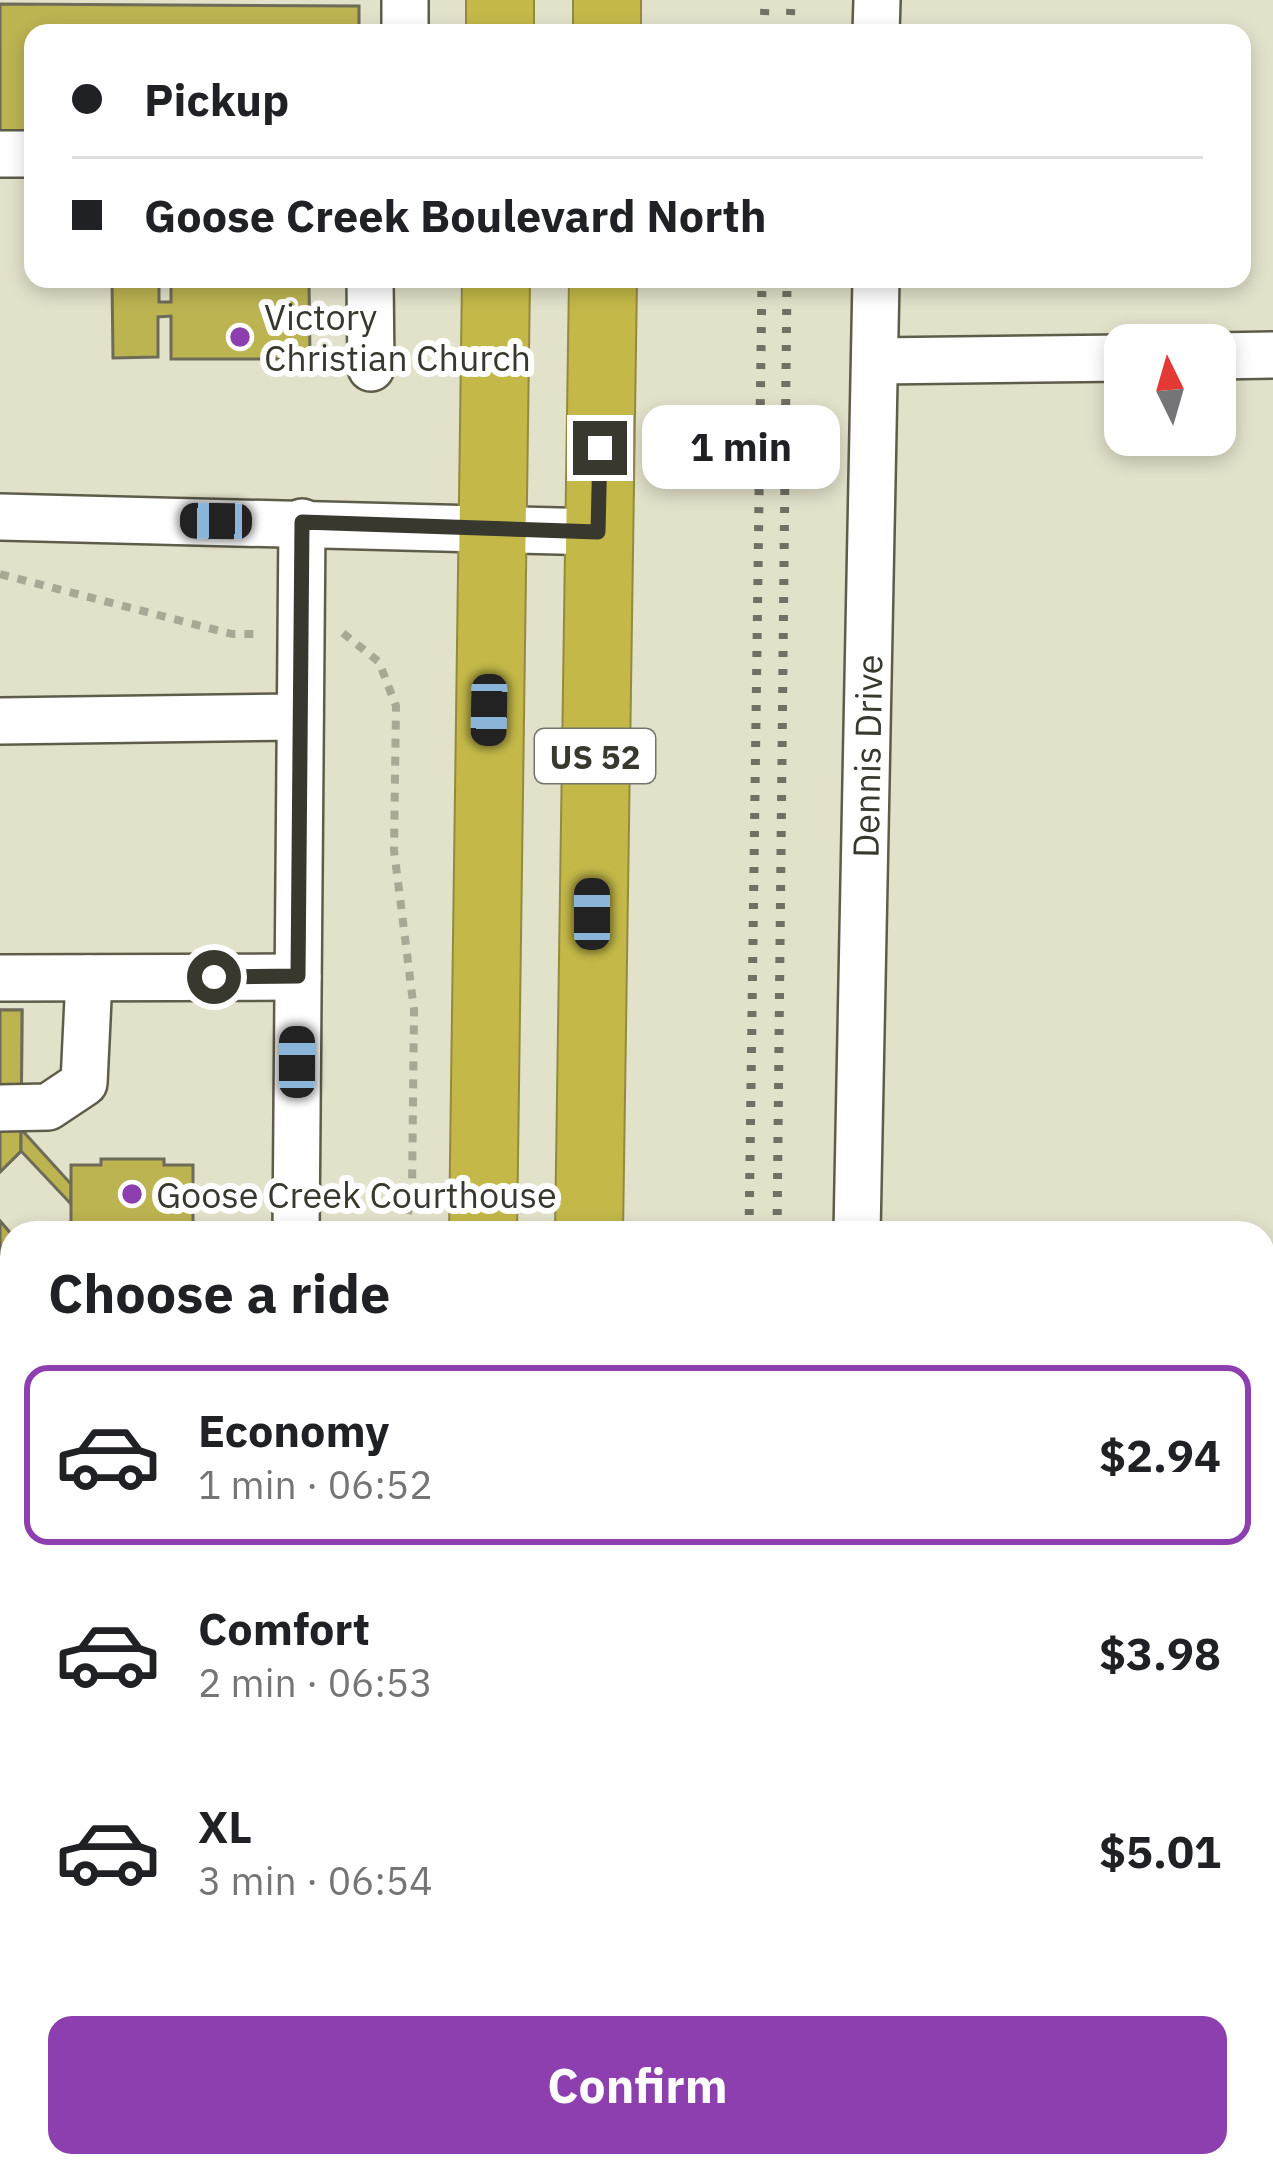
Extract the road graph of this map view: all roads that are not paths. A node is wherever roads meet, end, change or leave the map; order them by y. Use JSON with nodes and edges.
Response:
{"nodes":[{"id":1,"x":370,"y":288,"type":"edge"},
{"id":2,"x":496,"y":288,"type":"edge"},
{"id":3,"x":603,"y":288,"type":"edge"},
{"id":4,"x":876,"y":288,"type":"edge"},
{"id":5,"x":1236,"y":356,"type":"edge"},
{"id":6,"x":1273,"y":356,"type":"edge"},
{"id":7,"x":1104,"y":358,"type":"edge"},
{"id":8,"x":876,"y":361,"type":"junction"},
{"id":9,"x":371,"y":368,"type":"dead end"},
{"id":10,"x":0,"y":517,"type":"edge"},
{"id":11,"x":302,"y":522,"type":"junction"},
{"id":12,"x":491,"y":526,"type":"junction"},
{"id":13,"x":598,"y":532,"type":"junction"},
{"id":14,"x":300,"y":717,"type":"junction"},
{"id":15,"x":0,"y":721,"type":"edge"},
{"id":16,"x":298,"y":976,"type":"junction"},
{"id":17,"x":0,"y":978,"type":"edge"},
{"id":18,"x":89,"y":978,"type":"junction"},
{"id":19,"x":0,"y":1108,"type":"edge"},
{"id":20,"x":296,"y":1221,"type":"edge"},
{"id":21,"x":483,"y":1221,"type":"edge"},
{"id":22,"x":590,"y":1221,"type":"edge"},
{"id":23,"x":857,"y":1221,"type":"edge"}],
"edges":[{"from":1,"to":9,"type":"street"},
{"from":2,"to":12,"type":"highway","number":"US 52"},
{"from":3,"to":13,"type":"highway","number":"US 52"},
{"from":4,"to":8,"type":"street","name":"Dennis Drive"},
{"from":5,"to":6,"type":"street"},
{"from":7,"to":8,"type":"street"},
{"from":8,"to":23,"type":"street","name":"Dennis Drive"},
{"from":10,"to":11,"type":"street"},
{"from":11,"to":12,"type":"street"},
{"from":11,"to":14,"type":"street"},
{"from":12,"to":13,"type":"street"},
{"from":12,"to":21,"type":"highway","number":"US 52"},
{"from":13,"to":22,"type":"highway","number":"US 52"},
{"from":14,"to":15,"type":"street"},
{"from":14,"to":16,"type":"street"},
{"from":16,"to":18,"type":"street"},
{"from":16,"to":20,"type":"street"},
{"from":17,"to":18,"type":"street"},
{"from":18,"to":19,"type":"street"}]}
